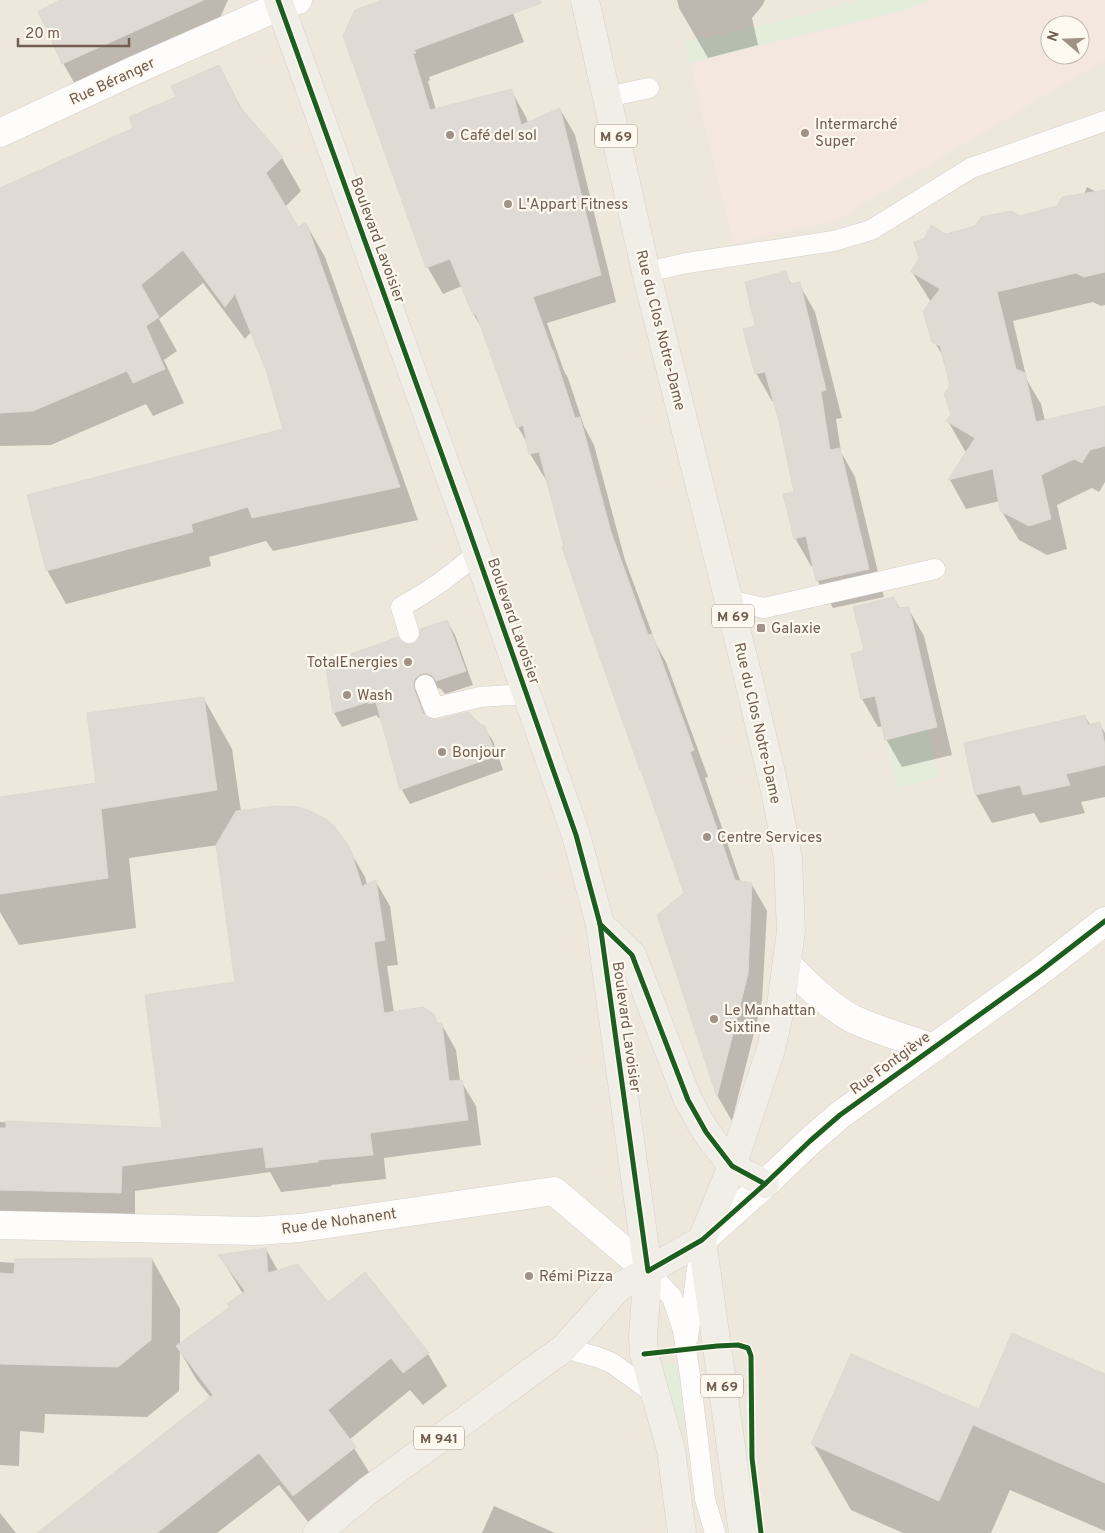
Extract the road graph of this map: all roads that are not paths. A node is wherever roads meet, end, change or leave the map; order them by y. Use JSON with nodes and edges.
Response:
{"nodes":[{"id":1,"x":585,"y":0,"type":"edge"},
{"id":2,"x":286,"y":2,"type":"edge"},
{"id":3,"x":649,"y":88,"type":"dead end"},
{"id":4,"x":607,"y":97,"type":"junction"},
{"id":5,"x":1105,"y":121,"type":"edge"},
{"id":6,"x":0,"y":133,"type":"edge"},
{"id":7,"x":646,"y":272,"type":"junction"},
{"id":8,"x":477,"y":553,"type":"junction"},
{"id":9,"x":935,"y":569,"type":"dead end"},
{"id":10,"x":728,"y":600,"type":"junction"},
{"id":11,"x":409,"y":633,"type":"dead end"},
{"id":12,"x":425,"y":684,"type":"dead end"},
{"id":13,"x":527,"y":694,"type":"junction"},
{"id":14,"x":1105,"y":921,"type":"edge"},
{"id":15,"x":600,"y":924,"type":"junction"},
{"id":16,"x":787,"y":964,"type":"junction"},
{"id":17,"x":934,"y":1048,"type":"junction"},
{"id":18,"x":732,"y":1166,"type":"junction"},
{"id":19,"x":765,"y":1184,"type":"junction"},
{"id":20,"x":0,"y":1225,"type":"edge"},
{"id":21,"x":702,"y":1240,"type":"junction"},
{"id":22,"x":648,"y":1270,"type":"junction"},
{"id":23,"x":564,"y":1348,"type":"junction"},
{"id":24,"x":686,"y":1350,"type":"junction"},
{"id":25,"x":655,"y":1394,"type":"junction"},
{"id":26,"x":317,"y":1533,"type":"edge"},
{"id":27,"x":682,"y":1533,"type":"edge"},
{"id":28,"x":715,"y":1533,"type":"edge"},
{"id":29,"x":743,"y":1533,"type":"edge"}],
"edges":[{"from":1,"to":4,"type":"main road","name":"Rue du Clos Notre-Dame","number":"M 69"},
{"from":2,"to":6,"type":"street","name":"Rue Béranger"},
{"from":2,"to":8,"type":"main road","name":"Boulevard Lavoisier"},
{"from":3,"to":4,"type":"lane"},
{"from":4,"to":7,"type":"main road","name":"Rue du Clos Notre-Dame","number":"M 69"},
{"from":5,"to":7,"type":"lane"},
{"from":7,"to":10,"type":"main road","name":"Rue du Clos Notre-Dame","number":"M 69"},
{"from":8,"to":11,"type":"lane"},
{"from":8,"to":13,"type":"main road","name":"Boulevard Lavoisier"},
{"from":9,"to":10,"type":"lane"},
{"from":10,"to":16,"type":"main road","name":"Rue du Clos Notre-Dame","number":"M 69"},
{"from":12,"to":13,"type":"lane"},
{"from":13,"to":15,"type":"main road","name":"Boulevard Lavoisier"},
{"from":14,"to":17,"type":"street","name":"Rue Fontgiève"},
{"from":15,"to":18,"type":"main road"},
{"from":15,"to":22,"type":"main road","name":"Boulevard Lavoisier"},
{"from":16,"to":17,"type":"street"},
{"from":16,"to":18,"type":"main road","name":"Rue du Clos Notre-Dame","number":"M 69"},
{"from":17,"to":19,"type":"street","name":"Rue Fontgiève"},
{"from":18,"to":19,"type":"main road"},
{"from":18,"to":21,"type":"main road","name":"Rue du Clos Notre-Dame","number":"M 69"},
{"from":19,"to":21,"type":"street","name":"Rue Fontgiève"},
{"from":20,"to":22,"type":"street","name":"Rue de Nohanent"},
{"from":21,"to":22,"type":"main road","number":"M 941"},
{"from":21,"to":24,"type":"lane"},
{"from":21,"to":29,"type":"main road","number":"M 69"},
{"from":22,"to":23,"type":"main road","number":"M 941"},
{"from":22,"to":24,"type":"lane"},
{"from":22,"to":25,"type":"main road","name":"Boulevard Lavoisier"},
{"from":23,"to":25,"type":"lane"},
{"from":23,"to":26,"type":"main road","number":"M 941"},
{"from":24,"to":28,"type":"lane"},
{"from":25,"to":27,"type":"main road","name":"Boulevard Lavoisier"}]}
